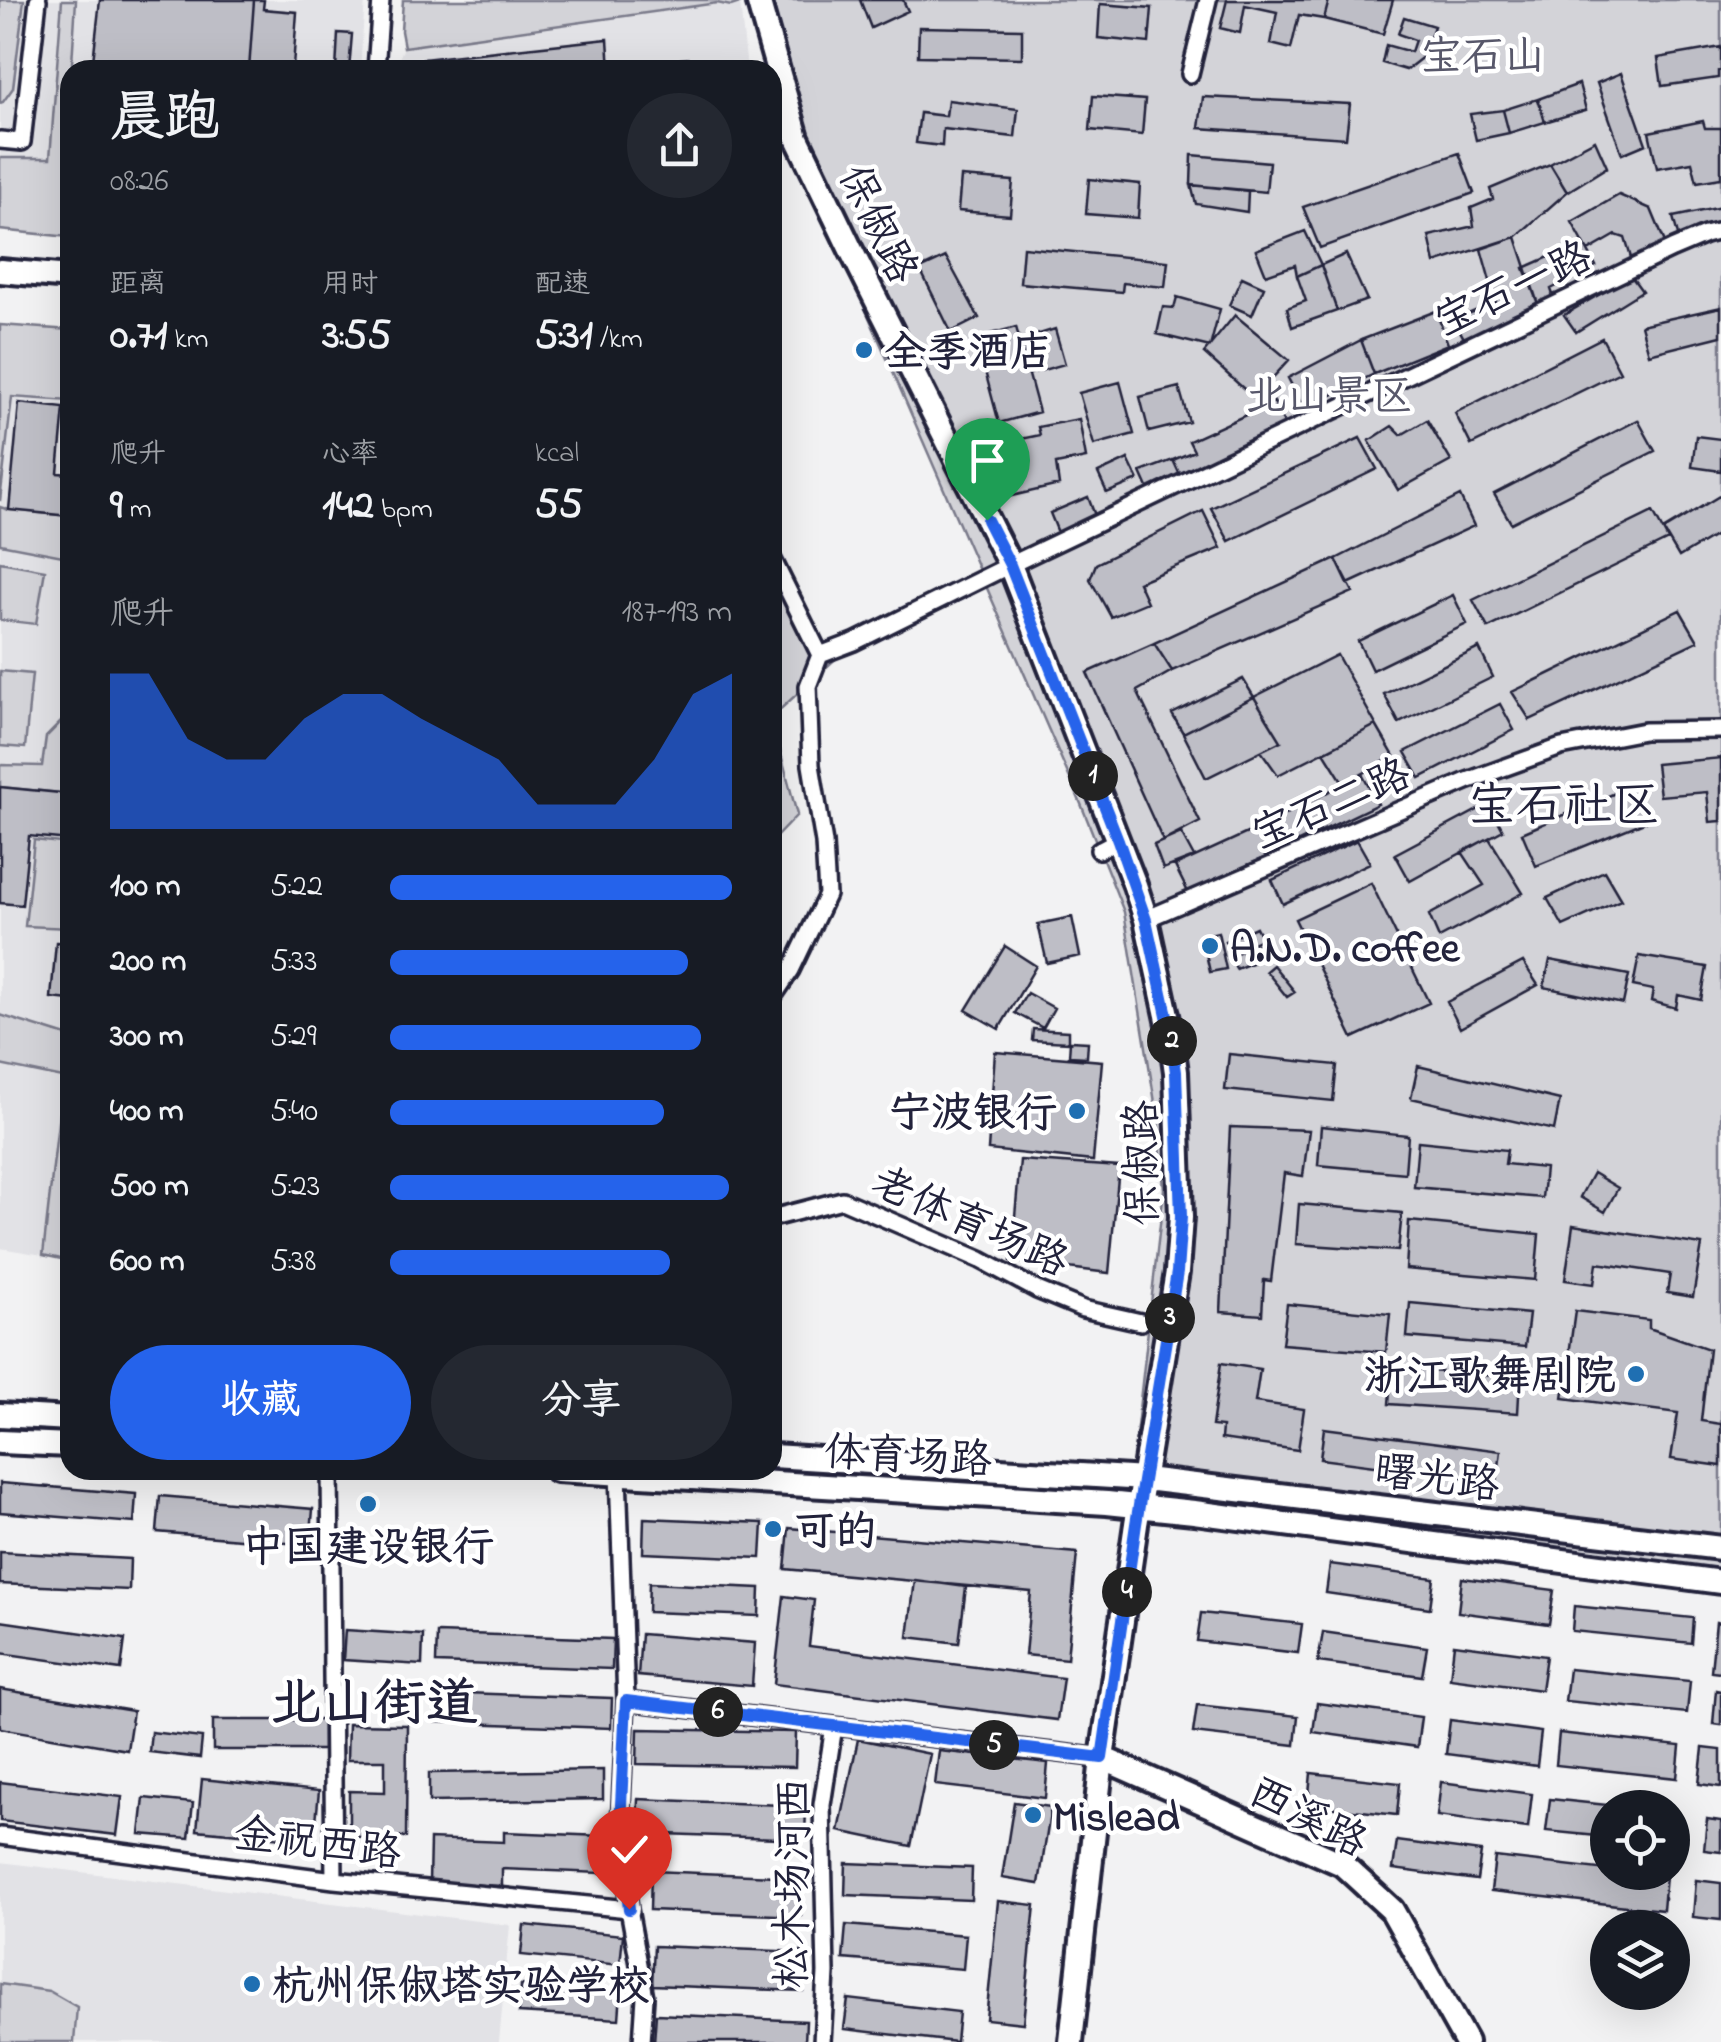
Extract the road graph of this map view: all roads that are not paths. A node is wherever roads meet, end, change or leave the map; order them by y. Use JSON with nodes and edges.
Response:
{"nodes":[{"id":1,"x":38,"y":0,"type":"edge"},
{"id":2,"x":381,"y":0,"type":"edge"},
{"id":3,"x":758,"y":0,"type":"edge"},
{"id":4,"x":1208,"y":0,"type":"edge"},
{"id":5,"x":377,"y":60,"type":"edge"},
{"id":6,"x":775,"y":60,"type":"edge"},
{"id":7,"x":1190,"y":74,"type":"dead end"},
{"id":8,"x":782,"y":85,"type":"edge"},
{"id":9,"x":797,"y":138,"type":"junction"},
{"id":10,"x":0,"y":140,"type":"edge"},
{"id":11,"x":782,"y":142,"type":"edge"},
{"id":12,"x":1721,"y":232,"type":"edge"},
{"id":13,"x":0,"y":271,"type":"edge"},
{"id":14,"x":60,"y":277,"type":"edge"},
{"id":15,"x":1010,"y":565,"type":"junction"},
{"id":16,"x":782,"y":578,"type":"edge"},
{"id":17,"x":820,"y":655,"type":"junction"},
{"id":18,"x":1721,"y":730,"type":"edge"},
{"id":19,"x":1146,"y":920,"type":"junction"},
{"id":20,"x":782,"y":983,"type":"edge"},
{"id":21,"x":782,"y":1215,"type":"edge"},
{"id":22,"x":1141,"y":1322,"type":"dead end"},
{"id":23,"x":0,"y":1415,"type":"edge"},
{"id":24,"x":60,"y":1418,"type":"edge"},
{"id":25,"x":0,"y":1442,"type":"edge"},
{"id":26,"x":60,"y":1445,"type":"edge"},
{"id":27,"x":782,"y":1457,"type":"edge"},
{"id":28,"x":1145,"y":1479,"type":"junction"},
{"id":29,"x":330,"y":1480,"type":"edge"},
{"id":30,"x":618,"y":1480,"type":"edge"},
{"id":31,"x":716,"y":1480,"type":"edge"},
{"id":32,"x":1140,"y":1506,"type":"junction"},
{"id":33,"x":1194,"y":1512,"type":"joint"},
{"id":34,"x":1721,"y":1548,"type":"edge"},
{"id":35,"x":1721,"y":1582,"type":"edge"},
{"id":36,"x":626,"y":1701,"type":"junction"},
{"id":37,"x":834,"y":1726,"type":"junction"},
{"id":38,"x":1102,"y":1758,"type":"junction"},
{"id":39,"x":0,"y":1836,"type":"edge"},
{"id":40,"x":334,"y":1880,"type":"junction"},
{"id":41,"x":629,"y":1909,"type":"junction"},
{"id":42,"x":642,"y":2042,"type":"edge"},
{"id":43,"x":822,"y":2042,"type":"edge"},
{"id":44,"x":1071,"y":2042,"type":"edge"},
{"id":45,"x":1466,"y":2042,"type":"edge"}],
"edges":[{"from":1,"to":10,"type":"street"},
{"from":2,"to":5,"type":"street"},
{"from":3,"to":6,"type":"main road","name":"保俶路"},
{"from":4,"to":7,"type":"street"},
{"from":8,"to":9,"type":"main road","name":"保俶路"},
{"from":9,"to":11,"type":"main road"},
{"from":9,"to":15,"type":"main road","name":"保俶路"},
{"from":12,"to":15,"type":"street","name":"宝石一路"},
{"from":13,"to":14,"type":"main road"},
{"from":15,"to":17,"type":"street","name":"宝石一路"},
{"from":15,"to":19,"type":"main road","name":"保俶路"},
{"from":16,"to":17,"type":"street"},
{"from":17,"to":20,"type":"street"},
{"from":18,"to":19,"type":"street","name":"宝石二路"},
{"from":19,"to":28,"type":"main road","name":"保俶路"},
{"from":21,"to":22,"type":"street","name":"老体育场路"},
{"from":23,"to":24,"type":"main road"},
{"from":25,"to":26,"type":"main road"},
{"from":27,"to":28,"type":"main road","name":"体育场路"},
{"from":28,"to":32,"type":"main road","name":"保俶路"},
{"from":28,"to":34,"type":"main road","name":"曙光路"},
{"from":29,"to":40,"type":"street"},
{"from":30,"to":36,"type":"street"},
{"from":31,"to":32,"type":"main road","name":"体育场路"},
{"from":32,"to":33,"type":"main road","name":"体育场路"},
{"from":32,"to":38,"type":"main road","name":"保俶路"},
{"from":33,"to":35,"type":"main road","name":"曙光路"},
{"from":36,"to":37,"type":"street"},
{"from":36,"to":41,"type":"street"},
{"from":37,"to":38,"type":"street"},
{"from":37,"to":43,"type":"street","name":"松木场河西"},
{"from":38,"to":44,"type":"main road","name":"保俶路"},
{"from":38,"to":45,"type":"main road","name":"西溪路"},
{"from":39,"to":40,"type":"street","name":"金祝西路"},
{"from":40,"to":41,"type":"street","name":"金祝西路"},
{"from":41,"to":42,"type":"street"}]}
